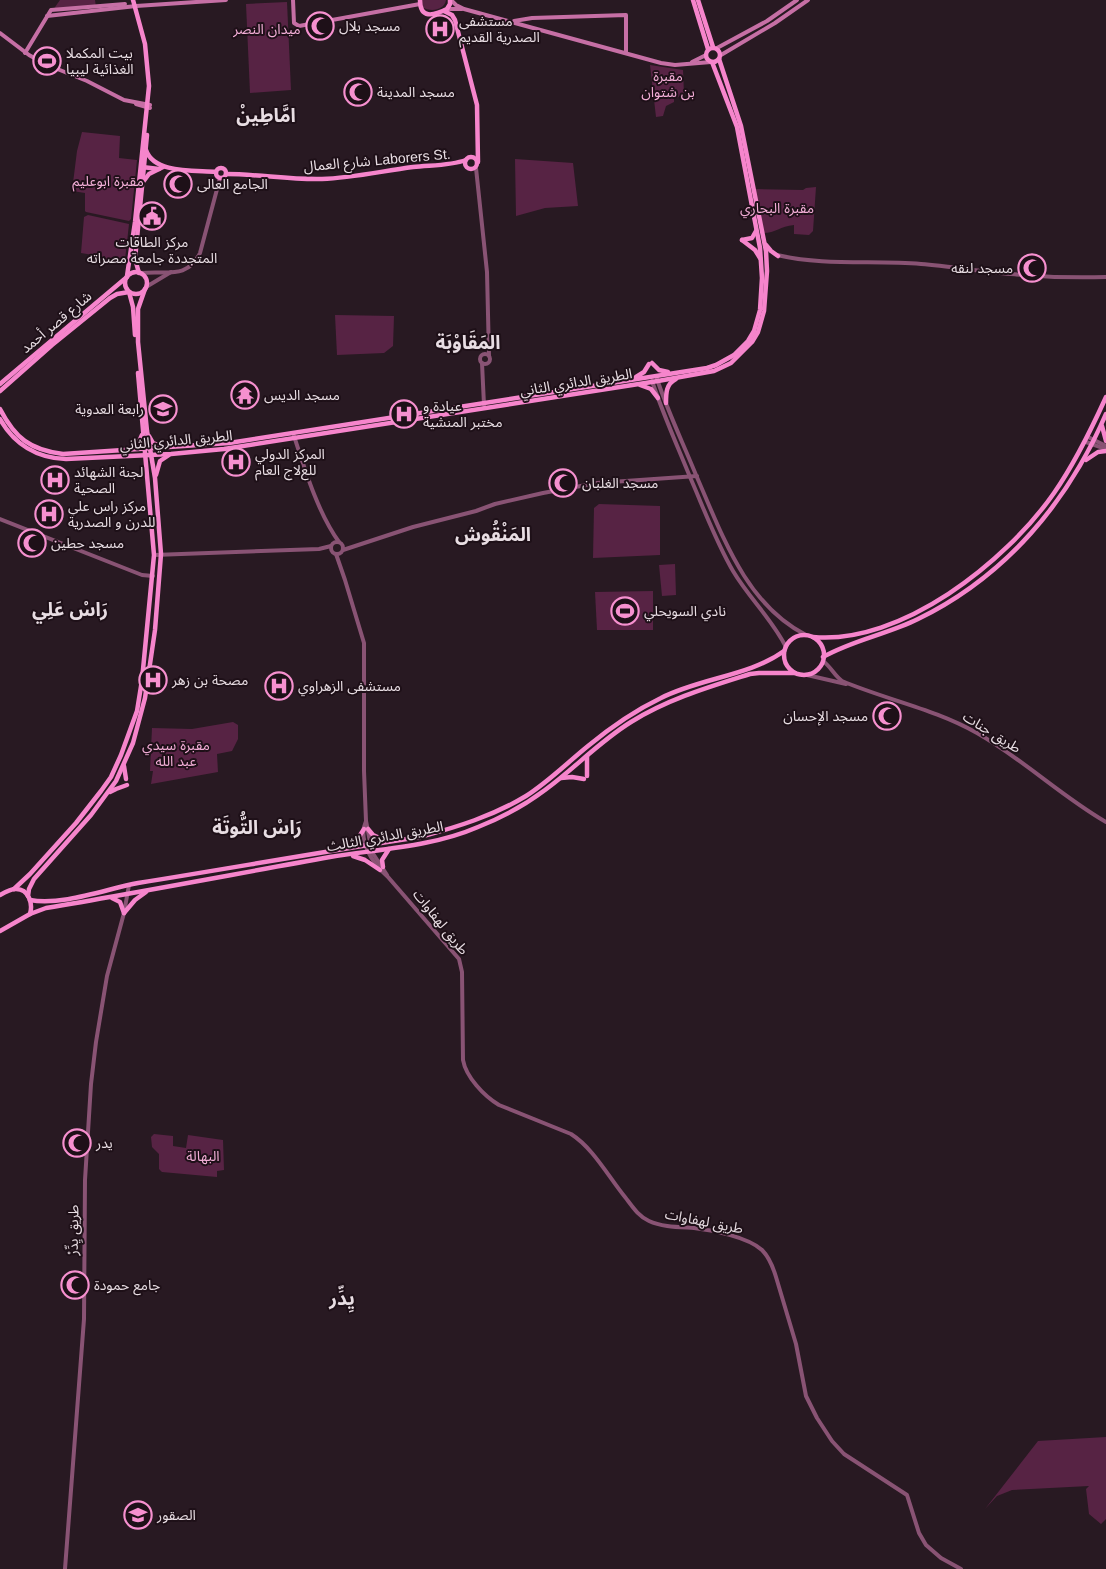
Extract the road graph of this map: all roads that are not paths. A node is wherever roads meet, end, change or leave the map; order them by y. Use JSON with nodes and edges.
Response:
{"nodes":[{"id":1,"x":174,"y":0,"type":"edge"},
{"id":2,"x":226,"y":0,"type":"edge"},
{"id":3,"x":293,"y":0,"type":"edge"},
{"id":4,"x":450,"y":0,"type":"edge"},
{"id":5,"x":692,"y":0,"type":"edge"},
{"id":6,"x":698,"y":0,"type":"edge"},
{"id":7,"x":797,"y":0,"type":"edge"},
{"id":8,"x":808,"y":0,"type":"edge"},
{"id":9,"x":420,"y":2,"type":"edge"},
{"id":10,"x":135,"y":3,"type":"edge"},
{"id":11,"x":464,"y":9,"type":"junction"},
{"id":12,"x":445,"y":10,"type":"junction"},
{"id":13,"x":48,"y":16,"type":"junction"},
{"id":14,"x":512,"y":22,"type":"junction"},
{"id":15,"x":0,"y":33,"type":"edge"},
{"id":16,"x":713,"y":48,"type":"junction"},
{"id":17,"x":25,"y":53,"type":"junction"},
{"id":18,"x":626,"y":53,"type":"junction"},
{"id":19,"x":706,"y":55,"type":"junction"},
{"id":20,"x":720,"y":57,"type":"junction"},
{"id":21,"x":712,"y":62,"type":"junction"},
{"id":22,"x":690,"y":63,"type":"junction"},
{"id":23,"x":149,"y":106,"type":"junction"},
{"id":24,"x":477,"y":144,"type":"junction"},
{"id":25,"x":146,"y":149,"type":"junction"},
{"id":26,"x":468,"y":159,"type":"junction"},
{"id":27,"x":452,"y":162,"type":"junction"},
{"id":28,"x":478,"y":162,"type":"junction"},
{"id":29,"x":143,"y":166,"type":"junction"},
{"id":30,"x":161,"y":167,"type":"junction"},
{"id":31,"x":476,"y":168,"type":"junction"},
{"id":32,"x":468,"y":169,"type":"junction"},
{"id":33,"x":216,"y":172,"type":"junction"},
{"id":34,"x":226,"y":174,"type":"junction"},
{"id":35,"x":220,"y":178,"type":"junction"},
{"id":36,"x":142,"y":186,"type":"junction"},
{"id":37,"x":756,"y":230,"type":"junction"},
{"id":38,"x":763,"y":239,"type":"junction"},
{"id":39,"x":763,"y":249,"type":"junction"},
{"id":40,"x":778,"y":256,"type":"junction"},
{"id":41,"x":764,"y":261,"type":"junction"},
{"id":42,"x":171,"y":272,"type":"junction"},
{"id":43,"x":140,"y":273,"type":"junction"},
{"id":44,"x":127,"y":276,"type":"junction"},
{"id":45,"x":1106,"y":277,"type":"edge"},
{"id":46,"x":145,"y":288,"type":"junction"},
{"id":47,"x":129,"y":292,"type":"junction"},
{"id":48,"x":488,"y":344,"type":"junction"},
{"id":49,"x":483,"y":354,"type":"junction"},
{"id":50,"x":489,"y":356,"type":"junction"},
{"id":51,"x":482,"y":363,"type":"junction"},
{"id":52,"x":487,"y":363,"type":"junction"},
{"id":53,"x":672,"y":373,"type":"junction"},
{"id":54,"x":484,"y":375,"type":"junction"},
{"id":55,"x":654,"y":376,"type":"junction"},
{"id":56,"x":679,"y":377,"type":"junction"},
{"id":57,"x":632,"y":382,"type":"junction"},
{"id":58,"x":655,"y":382,"type":"junction"},
{"id":59,"x":0,"y":384,"type":"edge"},
{"id":60,"x":0,"y":391,"type":"edge"},
{"id":61,"x":1106,"y":396,"type":"edge"},
{"id":62,"x":658,"y":398,"type":"junction"},
{"id":63,"x":666,"y":404,"type":"junction"},
{"id":64,"x":484,"y":405,"type":"junction"},
{"id":65,"x":0,"y":409,"type":"edge"},
{"id":66,"x":1106,"y":414,"type":"edge"},
{"id":67,"x":0,"y":419,"type":"edge"},
{"id":68,"x":1102,"y":424,"type":"junction"},
{"id":69,"x":145,"y":432,"type":"junction"},
{"id":70,"x":294,"y":436,"type":"junction"},
{"id":71,"x":1087,"y":440,"type":"junction"},
{"id":72,"x":1106,"y":441,"type":"edge"},
{"id":73,"x":1093,"y":442,"type":"junction"},
{"id":74,"x":170,"y":448,"type":"junction"},
{"id":75,"x":1106,"y":449,"type":"edge"},
{"id":76,"x":148,"y":452,"type":"junction"},
{"id":77,"x":124,"y":453,"type":"junction"},
{"id":78,"x":171,"y":454,"type":"junction"},
{"id":79,"x":1080,"y":467,"type":"junction"},
{"id":80,"x":148,"y":473,"type":"junction"},
{"id":81,"x":697,"y":476,"type":"junction"},
{"id":82,"x":690,"y":477,"type":"junction"},
{"id":83,"x":155,"y":478,"type":"junction"},
{"id":84,"x":0,"y":519,"type":"edge"},
{"id":85,"x":332,"y":532,"type":"junction"},
{"id":86,"x":341,"y":543,"type":"junction"},
{"id":87,"x":332,"y":545,"type":"junction"},
{"id":88,"x":356,"y":545,"type":"junction"},
{"id":89,"x":319,"y":549,"type":"junction"},
{"id":90,"x":342,"y":551,"type":"junction"},
{"id":91,"x":334,"y":553,"type":"junction"},
{"id":92,"x":161,"y":554,"type":"junction"},
{"id":93,"x":154,"y":555,"type":"junction"},
{"id":94,"x":340,"y":566,"type":"junction"},
{"id":95,"x":153,"y":576,"type":"junction"},
{"id":96,"x":806,"y":635,"type":"junction"},
{"id":97,"x":813,"y":637,"type":"junction"},
{"id":98,"x":785,"y":649,"type":"junction"},
{"id":99,"x":823,"y":659,"type":"junction"},
{"id":100,"x":795,"y":673,"type":"junction"},
{"id":101,"x":807,"y":674,"type":"junction"},
{"id":102,"x":853,"y":686,"type":"junction"},
{"id":103,"x":587,"y":756,"type":"junction"},
{"id":104,"x":124,"y":766,"type":"junction"},
{"id":105,"x":560,"y":778,"type":"junction"},
{"id":106,"x":126,"y":780,"type":"dead end"},
{"id":107,"x":127,"y":785,"type":"dead end"},
{"id":108,"x":107,"y":795,"type":"junction"},
{"id":109,"x":1106,"y":822,"type":"edge"},
{"id":110,"x":366,"y":829,"type":"junction"},
{"id":111,"x":387,"y":842,"type":"junction"},
{"id":112,"x":368,"y":845,"type":"junction"},
{"id":113,"x":348,"y":848,"type":"junction"},
{"id":114,"x":389,"y":849,"type":"junction"},
{"id":115,"x":370,"y":852,"type":"junction"},
{"id":116,"x":350,"y":855,"type":"junction"},
{"id":117,"x":382,"y":869,"type":"junction"},
{"id":118,"x":129,"y":885,"type":"junction"},
{"id":119,"x":14,"y":889,"type":"junction"},
{"id":120,"x":147,"y":891,"type":"junction"},
{"id":121,"x":128,"y":894,"type":"junction"},
{"id":122,"x":0,"y":895,"type":"edge"},
{"id":123,"x":111,"y":897,"type":"junction"},
{"id":124,"x":29,"y":898,"type":"junction"},
{"id":125,"x":124,"y":913,"type":"junction"},
{"id":126,"x":30,"y":914,"type":"junction"},
{"id":127,"x":0,"y":931,"type":"edge"},
{"id":128,"x":65,"y":1569,"type":"edge"},
{"id":129,"x":961,"y":1569,"type":"edge"}],
"edges":[{"from":1,"to":10,"type":"main road"},
{"from":2,"to":10,"type":"main road"},
{"from":3,"to":9,"type":"main road"},
{"from":4,"to":11,"type":"main road"},
{"from":4,"to":12,"type":"main road"},
{"from":5,"to":16,"type":"main road"},
{"from":6,"to":16,"type":"main road"},
{"from":7,"to":16,"type":"main road"},
{"from":8,"to":20,"type":"main road"},
{"from":9,"to":12,"type":"main road"},
{"from":10,"to":13,"type":"main road"},
{"from":10,"to":13,"type":"main road"},
{"from":10,"to":23,"type":"main road"},
{"from":11,"to":12,"type":"main road"},
{"from":11,"to":14,"type":"main road"},
{"from":12,"to":24,"type":"main road"},
{"from":13,"to":17,"type":"main road"},
{"from":14,"to":18,"type":"main road"},
{"from":14,"to":18,"type":"main road"},
{"from":15,"to":17,"type":"main road"},
{"from":16,"to":19,"type":"main road"},
{"from":16,"to":20,"type":"main road","name":"الطريق الدائري الثاني"},
{"from":17,"to":23,"type":"main road"},
{"from":18,"to":22,"type":"main road"},
{"from":19,"to":21,"type":"main road","name":"الطريق الدائري الثاني"},
{"from":19,"to":22,"type":"main road"},
{"from":20,"to":21,"type":"main road"},
{"from":20,"to":38,"type":"main road","name":"الطريق الدائري الثاني"},
{"from":21,"to":22,"type":"main road"},
{"from":21,"to":37,"type":"main road","name":"الطريق الدائري الثاني"},
{"from":23,"to":25,"type":"main road"},
{"from":23,"to":29,"type":"main road"},
{"from":24,"to":26,"type":"main road"},
{"from":24,"to":28,"type":"main road"},
{"from":25,"to":29,"type":"main road"},
{"from":25,"to":30,"type":"main road"},
{"from":26,"to":27,"type":"main road"},
{"from":26,"to":28,"type":"main road"},
{"from":26,"to":32,"type":"main road"},
{"from":27,"to":32,"type":"main road","name":"شارع العمال Laborers St."},
{"from":27,"to":34,"type":"main road","name":"شارع العمال Laborers St."},
{"from":28,"to":31,"type":"main road"},
{"from":29,"to":30,"type":"main road"},
{"from":29,"to":36,"type":"main road"},
{"from":29,"to":44,"type":"main road"},
{"from":30,"to":33,"type":"main road"},
{"from":30,"to":36,"type":"main road"},
{"from":31,"to":32,"type":"main road"},
{"from":31,"to":48,"type":"street"},
{"from":33,"to":34,"type":"main road"},
{"from":33,"to":35,"type":"main road"},
{"from":34,"to":35,"type":"main road"},
{"from":35,"to":42,"type":"street"},
{"from":36,"to":43,"type":"main road"},
{"from":37,"to":39,"type":"main road","name":"الطريق الدائري الثاني"},
{"from":37,"to":41,"type":"main road"},
{"from":38,"to":39,"type":"main road","name":"الطريق الدائري الثاني"},
{"from":38,"to":40,"type":"main road"},
{"from":39,"to":40,"type":"street"},
{"from":39,"to":41,"type":"main road","name":"الطريق الدائري الثاني"},
{"from":40,"to":41,"type":"main road"},
{"from":40,"to":45,"type":"street"},
{"from":41,"to":53,"type":"main road","name":"الطريق الدائري الثاني"},
{"from":41,"to":56,"type":"main road","name":"الطريق الدائري الثاني"},
{"from":42,"to":43,"type":"street"},
{"from":42,"to":46,"type":"street"},
{"from":43,"to":44,"type":"main road"},
{"from":43,"to":46,"type":"main road"},
{"from":44,"to":47,"type":"main road"},
{"from":44,"to":59,"type":"main road","name":"شارع قصر أحمد"},
{"from":46,"to":47,"type":"main road"},
{"from":46,"to":69,"type":"main road"},
{"from":47,"to":60,"type":"main road","name":"شارع قصر أحمد"},
{"from":47,"to":69,"type":"main road"},
{"from":48,"to":49,"type":"street"},
{"from":48,"to":50,"type":"street"},
{"from":49,"to":50,"type":"street"},
{"from":49,"to":51,"type":"street"},
{"from":50,"to":52,"type":"street"},
{"from":51,"to":52,"type":"street"},
{"from":51,"to":54,"type":"street"},
{"from":52,"to":54,"type":"street"},
{"from":53,"to":55,"type":"main road","name":"الطريق الدائري الثاني"},
{"from":53,"to":57,"type":"main road"},
{"from":54,"to":64,"type":"street"},
{"from":55,"to":57,"type":"main road","name":"الطريق الدائري الثاني"},
{"from":55,"to":58,"type":"street"},
{"from":56,"to":58,"type":"main road","name":"الطريق الدائري الثاني"},
{"from":56,"to":63,"type":"main road"},
{"from":57,"to":58,"type":"main road","name":"الطريق الدائري الثاني"},
{"from":57,"to":62,"type":"main road"},
{"from":57,"to":64,"type":"main road","name":"الطريق الدائري الثاني"},
{"from":58,"to":62,"type":"street"},
{"from":58,"to":63,"type":"street"},
{"from":61,"to":71,"type":"main road"},
{"from":62,"to":82,"type":"street"},
{"from":63,"to":81,"type":"street"},
{"from":64,"to":70,"type":"main road","name":"الطريق الدائري الثاني"},
{"from":65,"to":77,"type":"main road","name":"الطريق الدائري الثاني"},
{"from":66,"to":68,"type":"main road"},
{"from":67,"to":77,"type":"main road","name":"الطريق الدائري الثاني"},
{"from":68,"to":72,"type":"main road"},
{"from":68,"to":73,"type":"main road"},
{"from":69,"to":74,"type":"main road"},
{"from":69,"to":76,"type":"main road"},
{"from":69,"to":77,"type":"main road"},
{"from":70,"to":74,"type":"main road","name":"الطريق الدائري الثاني"},
{"from":70,"to":78,"type":"main road","name":"الطريق الدائري الثاني"},
{"from":70,"to":85,"type":"street"},
{"from":71,"to":73,"type":"street"},
{"from":71,"to":97,"type":"main road"},
{"from":73,"to":75,"type":"street"},
{"from":73,"to":79,"type":"main road"},
{"from":74,"to":76,"type":"main road","name":"الطريق الدائري الثاني"},
{"from":75,"to":79,"type":"main road"},
{"from":76,"to":77,"type":"main road","name":"الطريق الدائري الثاني"},
{"from":76,"to":78,"type":"main road","name":"الطريق الدائري الثاني"},
{"from":76,"to":80,"type":"main road"},
{"from":76,"to":83,"type":"main road"},
{"from":77,"to":80,"type":"main road"},
{"from":78,"to":83,"type":"main road"},
{"from":79,"to":99,"type":"main road"},
{"from":80,"to":93,"type":"main road"},
{"from":81,"to":82,"type":"street"},
{"from":81,"to":96,"type":"street"},
{"from":82,"to":88,"type":"street"},
{"from":82,"to":98,"type":"street"},
{"from":83,"to":92,"type":"main road"},
{"from":84,"to":95,"type":"street"},
{"from":85,"to":86,"type":"street"},
{"from":85,"to":87,"type":"street"},
{"from":86,"to":87,"type":"street"},
{"from":86,"to":88,"type":"street"},
{"from":86,"to":90,"type":"street"},
{"from":87,"to":89,"type":"street"},
{"from":87,"to":91,"type":"street"},
{"from":88,"to":90,"type":"street"},
{"from":89,"to":91,"type":"street"},
{"from":89,"to":92,"type":"street"},
{"from":90,"to":91,"type":"street"},
{"from":90,"to":94,"type":"street"},
{"from":91,"to":94,"type":"street"},
{"from":92,"to":93,"type":"street"},
{"from":92,"to":104,"type":"main road"},
{"from":93,"to":95,"type":"main road"},
{"from":94,"to":110,"type":"street"},
{"from":95,"to":119,"type":"main road"},
{"from":96,"to":97,"type":"main road"},
{"from":96,"to":98,"type":"main road"},
{"from":97,"to":99,"type":"main road"},
{"from":98,"to":100,"type":"main road"},
{"from":98,"to":111,"type":"main road","name":"الطريق الدائري الثالث"},
{"from":99,"to":101,"type":"main road"},
{"from":99,"to":102,"type":"street"},
{"from":100,"to":101,"type":"main road"},
{"from":100,"to":103,"type":"main road","name":"الطريق الدائري الثالث"},
{"from":101,"to":102,"type":"street"},
{"from":102,"to":109,"type":"street","name":"طريق جنات"},
{"from":103,"to":105,"type":"main road","name":"الطريق الدائري الثالث"},
{"from":103,"to":105,"type":"main road"},
{"from":104,"to":106,"type":"main road"},
{"from":104,"to":108,"type":"main road"},
{"from":105,"to":114,"type":"main road","name":"الطريق الدائري الثالث"},
{"from":107,"to":108,"type":"main road"},
{"from":108,"to":124,"type":"main road"},
{"from":110,"to":111,"type":"main road"},
{"from":110,"to":112,"type":"street","name":"طريق لهفاوات"},
{"from":110,"to":113,"type":"main road"},
{"from":111,"to":112,"type":"main road","name":"الطريق الدائري الثالث"},
{"from":112,"to":113,"type":"main road","name":"الطريق الدائري الثالث"},
{"from":112,"to":115,"type":"street","name":"طريق لهفاوات"},
{"from":113,"to":118,"type":"main road","name":"الطريق الدائري الثالث"},
{"from":114,"to":115,"type":"main road","name":"الطريق الدائري الثالث"},
{"from":114,"to":117,"type":"main road"},
{"from":115,"to":116,"type":"main road","name":"الطريق الدائري الثالث"},
{"from":115,"to":117,"type":"street","name":"طريق لهفاوات"},
{"from":116,"to":117,"type":"main road"},
{"from":116,"to":120,"type":"main road","name":"الطريق الدائري الثالث"},
{"from":117,"to":129,"type":"street","name":"طريق لهفاوات"},
{"from":118,"to":121,"type":"street","name":"طريق يِدِّرْ"},
{"from":118,"to":124,"type":"main road","name":"الطريق الدائري الثالث"},
{"from":119,"to":122,"type":"main road"},
{"from":119,"to":124,"type":"main road"},
{"from":120,"to":121,"type":"main road","name":"الطريق الدائري الثالث"},
{"from":120,"to":125,"type":"main road"},
{"from":121,"to":123,"type":"main road","name":"الطريق الدائري الثالث"},
{"from":121,"to":125,"type":"street","name":"طريق يِدِّرْ"},
{"from":123,"to":125,"type":"main road"},
{"from":123,"to":126,"type":"main road","name":"الطريق الدائري الثالث"},
{"from":124,"to":126,"type":"main road"},
{"from":125,"to":128,"type":"street","name":"طريق يِدِّرْ"},
{"from":126,"to":127,"type":"main road","name":"الطريق الدائري الثالث"}]}
